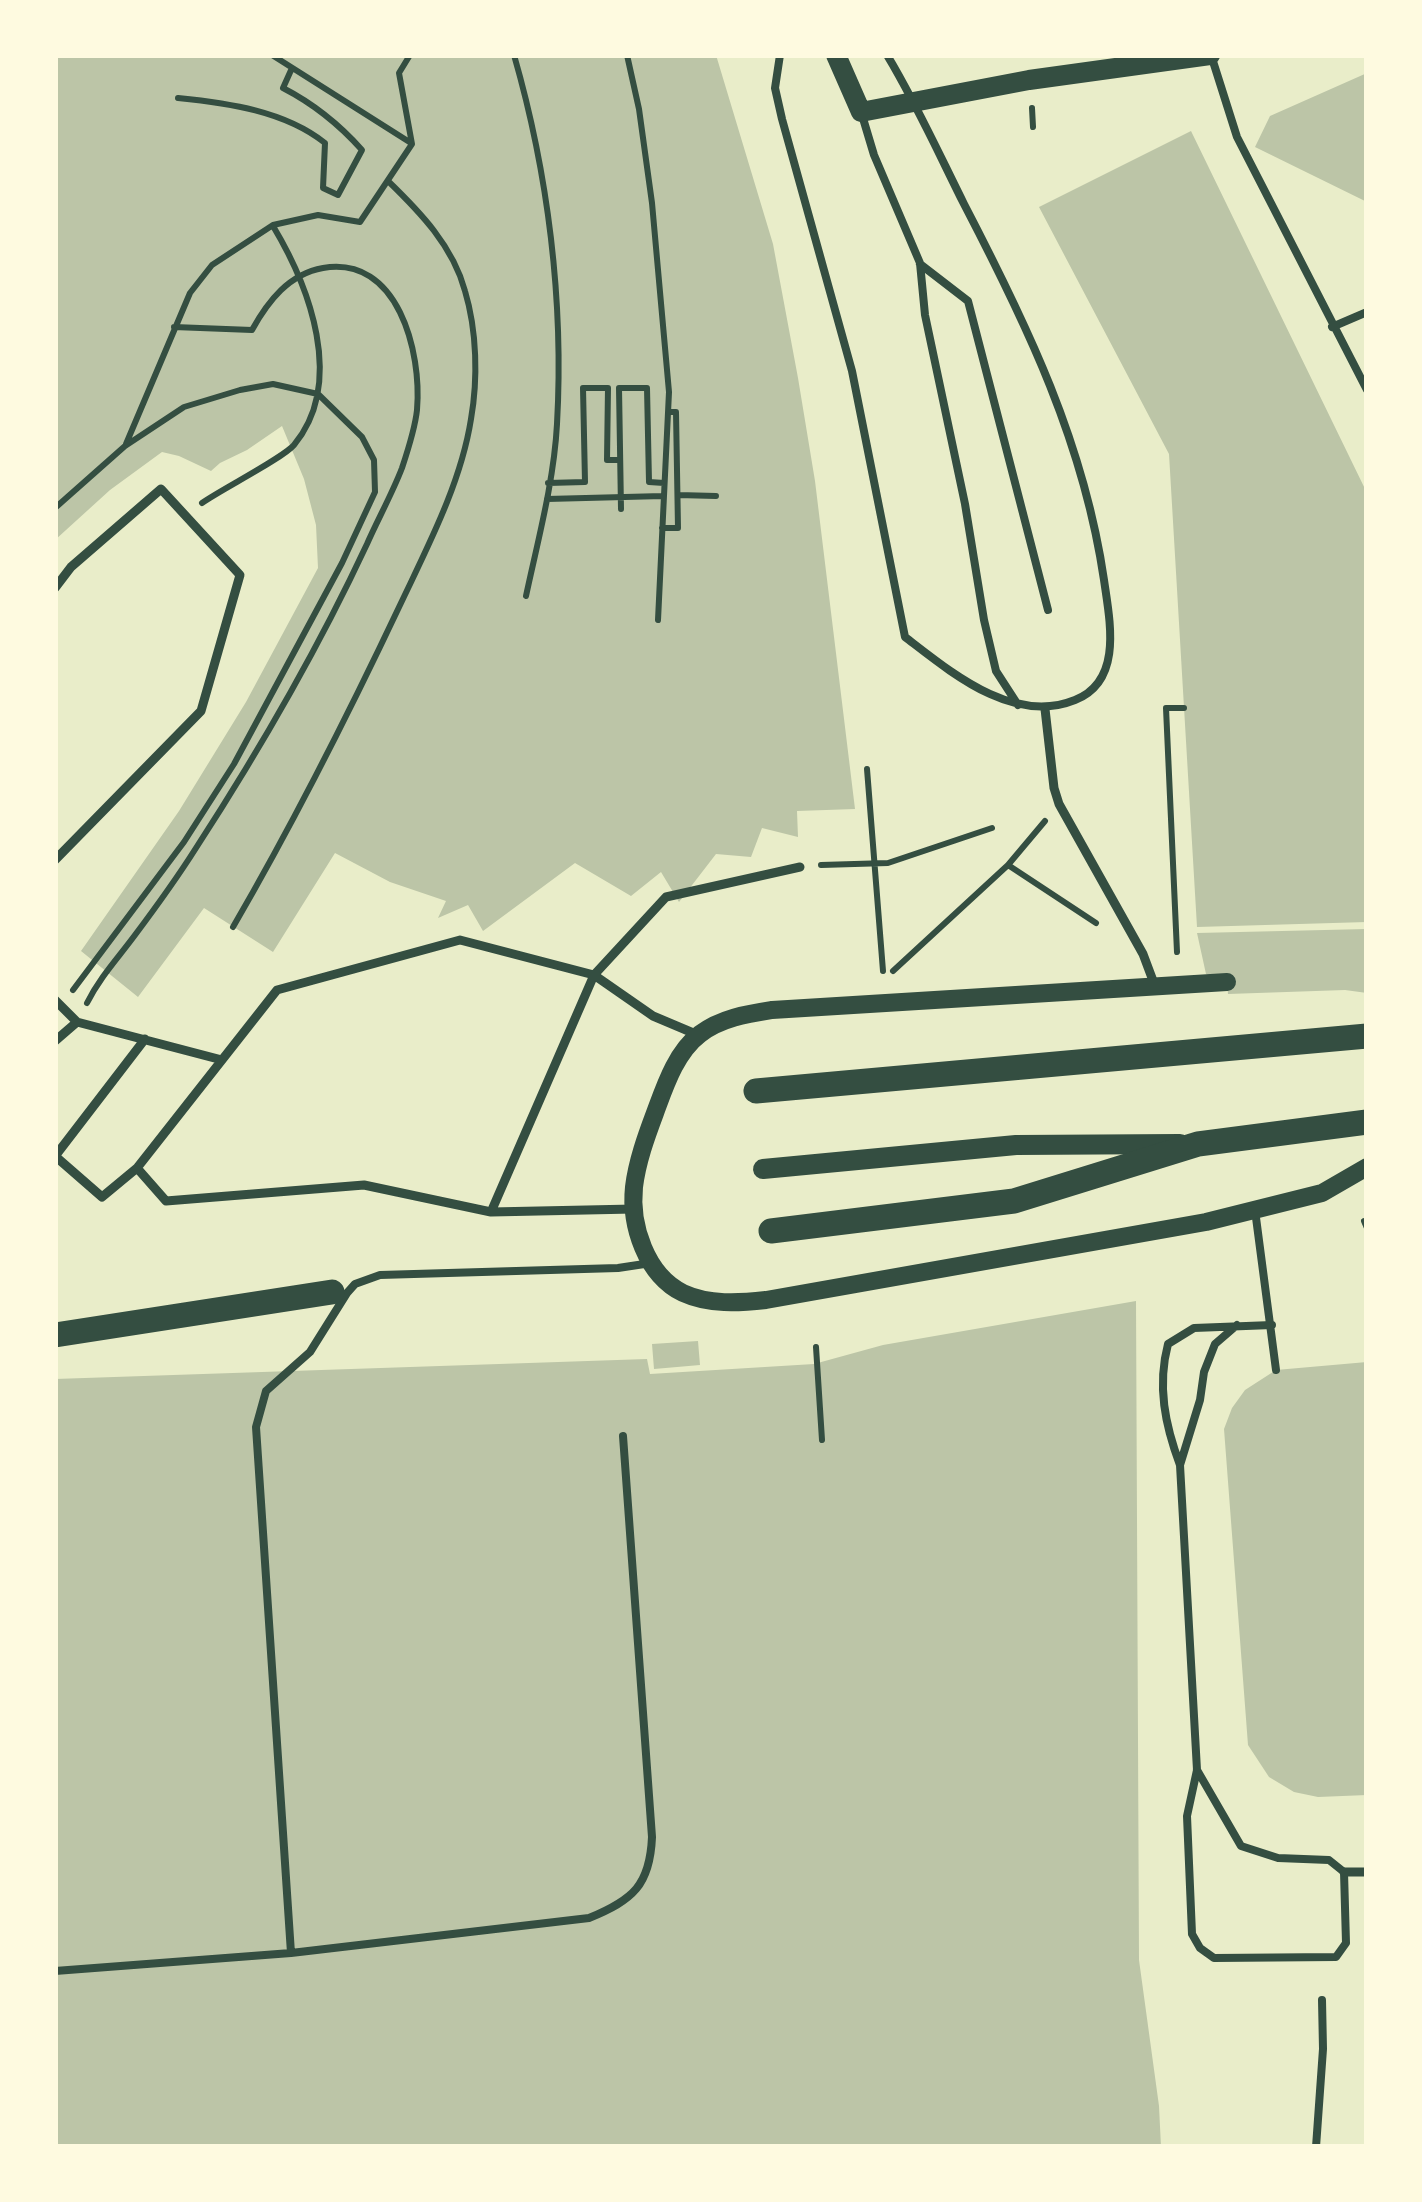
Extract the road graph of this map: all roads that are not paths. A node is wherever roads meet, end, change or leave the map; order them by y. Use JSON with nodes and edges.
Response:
{"nodes":[{"id":1,"x":780,"y":55,"type":"edge"},
{"id":2,"x":837,"y":55,"type":"edge"},
{"id":3,"x":887,"y":55,"type":"edge"},
{"id":4,"x":1211,"y":55,"type":"edge"},
{"id":5,"x":914,"y":100,"type":"junction"},
{"id":6,"x":861,"y":112,"type":"junction"},
{"id":7,"x":920,"y":263,"type":"junction"},
{"id":8,"x":1367,"y":312,"type":"edge"},
{"id":9,"x":1332,"y":327,"type":"junction"},
{"id":10,"x":1363,"y":373,"type":"edge"},
{"id":11,"x":1367,"y":390,"type":"edge"},
{"id":12,"x":55,"y":588,"type":"edge"},
{"id":13,"x":1048,"y":610,"type":"dead end"},
{"id":14,"x":1018,"y":705,"type":"junction"},
{"id":15,"x":1046,"y":708,"type":"junction"},
{"id":16,"x":55,"y":860,"type":"edge"},
{"id":17,"x":800,"y":867,"type":"dead end"},
{"id":18,"x":594,"y":975,"type":"junction"},
{"id":19,"x":1227,"y":982,"type":"dead end"},
{"id":20,"x":1155,"y":986,"type":"junction"},
{"id":21,"x":58,"y":1004,"type":"edge"},
{"id":22,"x":78,"y":1022,"type":"junction"},
{"id":23,"x":698,"y":1035,"type":"junction"},
{"id":24,"x":1367,"y":1036,"type":"edge"},
{"id":25,"x":144,"y":1040,"type":"junction"},
{"id":26,"x":55,"y":1041,"type":"edge"},
{"id":27,"x":222,"y":1060,"type":"junction"},
{"id":28,"x":756,"y":1090,"type":"dead end"},
{"id":29,"x":1367,"y":1122,"type":"edge"},
{"id":30,"x":1198,"y":1144,"type":"junction"},
{"id":31,"x":56,"y":1156,"type":"edge"},
{"id":32,"x":1367,"y":1167,"type":"edge"},
{"id":33,"x":137,"y":1168,"type":"junction"},
{"id":34,"x":763,"y":1169,"type":"dead end"},
{"id":35,"x":634,"y":1209,"type":"junction"},
{"id":36,"x":1255,"y":1210,"type":"junction"},
{"id":37,"x":491,"y":1212,"type":"junction"},
{"id":38,"x":771,"y":1231,"type":"dead end"},
{"id":39,"x":651,"y":1264,"type":"junction"},
{"id":40,"x":332,"y":1292,"type":"dead end"},
{"id":41,"x":1239,"y":1324,"type":"junction"},
{"id":42,"x":1272,"y":1325,"type":"junction"},
{"id":43,"x":55,"y":1336,"type":"edge"},
{"id":44,"x":1276,"y":1370,"type":"dead end"},
{"id":45,"x":623,"y":1436,"type":"dead end"},
{"id":46,"x":1180,"y":1465,"type":"junction"},
{"id":47,"x":1197,"y":1770,"type":"junction"},
{"id":48,"x":1344,"y":1872,"type":"junction"},
{"id":49,"x":1367,"y":1872,"type":"edge"},
{"id":50,"x":292,"y":1953,"type":"junction"},
{"id":51,"x":55,"y":1971,"type":"edge"},
{"id":52,"x":1322,"y":2000,"type":"dead end"},
{"id":53,"x":1316,"y":2147,"type":"edge"}],
"edges":[{"from":1,"to":14,"type":"lane"},
{"from":2,"to":6,"type":"main road"},
{"from":3,"to":5,"type":"lane"},
{"from":4,"to":5,"type":"main road"},
{"from":4,"to":9,"type":"lane"},
{"from":5,"to":6,"type":"main road"},
{"from":5,"to":15,"type":"lane"},
{"from":6,"to":7,"type":"lane"},
{"from":7,"to":13,"type":"lane"},
{"from":7,"to":14,"type":"lane"},
{"from":8,"to":9,"type":"lane"},
{"from":9,"to":10,"type":"lane"},
{"from":10,"to":11,"type":"lane"},
{"from":12,"to":16,"type":"street"},
{"from":14,"to":15,"type":"lane"},
{"from":15,"to":20,"type":"street"},
{"from":17,"to":18,"type":"street"},
{"from":18,"to":23,"type":"street"},
{"from":18,"to":27,"type":"street"},
{"from":18,"to":37,"type":"street"},
{"from":19,"to":20,"type":"street"},
{"from":20,"to":23,"type":"street"},
{"from":21,"to":22,"type":"street"},
{"from":22,"to":25,"type":"street"},
{"from":22,"to":26,"type":"street"},
{"from":23,"to":35,"type":"street"},
{"from":24,"to":28,"type":"main road"},
{"from":25,"to":27,"type":"street"},
{"from":25,"to":31,"type":"street"},
{"from":27,"to":33,"type":"street"},
{"from":29,"to":30,"type":"main road"},
{"from":30,"to":34,"type":"main road"},
{"from":30,"to":38,"type":"main road"},
{"from":31,"to":33,"type":"street"},
{"from":32,"to":36,"type":"street"},
{"from":33,"to":37,"type":"street"},
{"from":35,"to":37,"type":"street"},
{"from":35,"to":39,"type":"street"},
{"from":36,"to":39,"type":"street"},
{"from":36,"to":42,"type":"lane"},
{"from":39,"to":50,"type":"lane"},
{"from":40,"to":43,"type":"main road"},
{"from":41,"to":42,"type":"lane"},
{"from":41,"to":46,"type":"lane"},
{"from":41,"to":46,"type":"lane"},
{"from":42,"to":44,"type":"lane"},
{"from":45,"to":50,"type":"lane"},
{"from":46,"to":47,"type":"lane"},
{"from":47,"to":48,"type":"lane"},
{"from":47,"to":48,"type":"lane"},
{"from":48,"to":49,"type":"street"},
{"from":50,"to":51,"type":"lane"},
{"from":52,"to":53,"type":"lane"}]}
